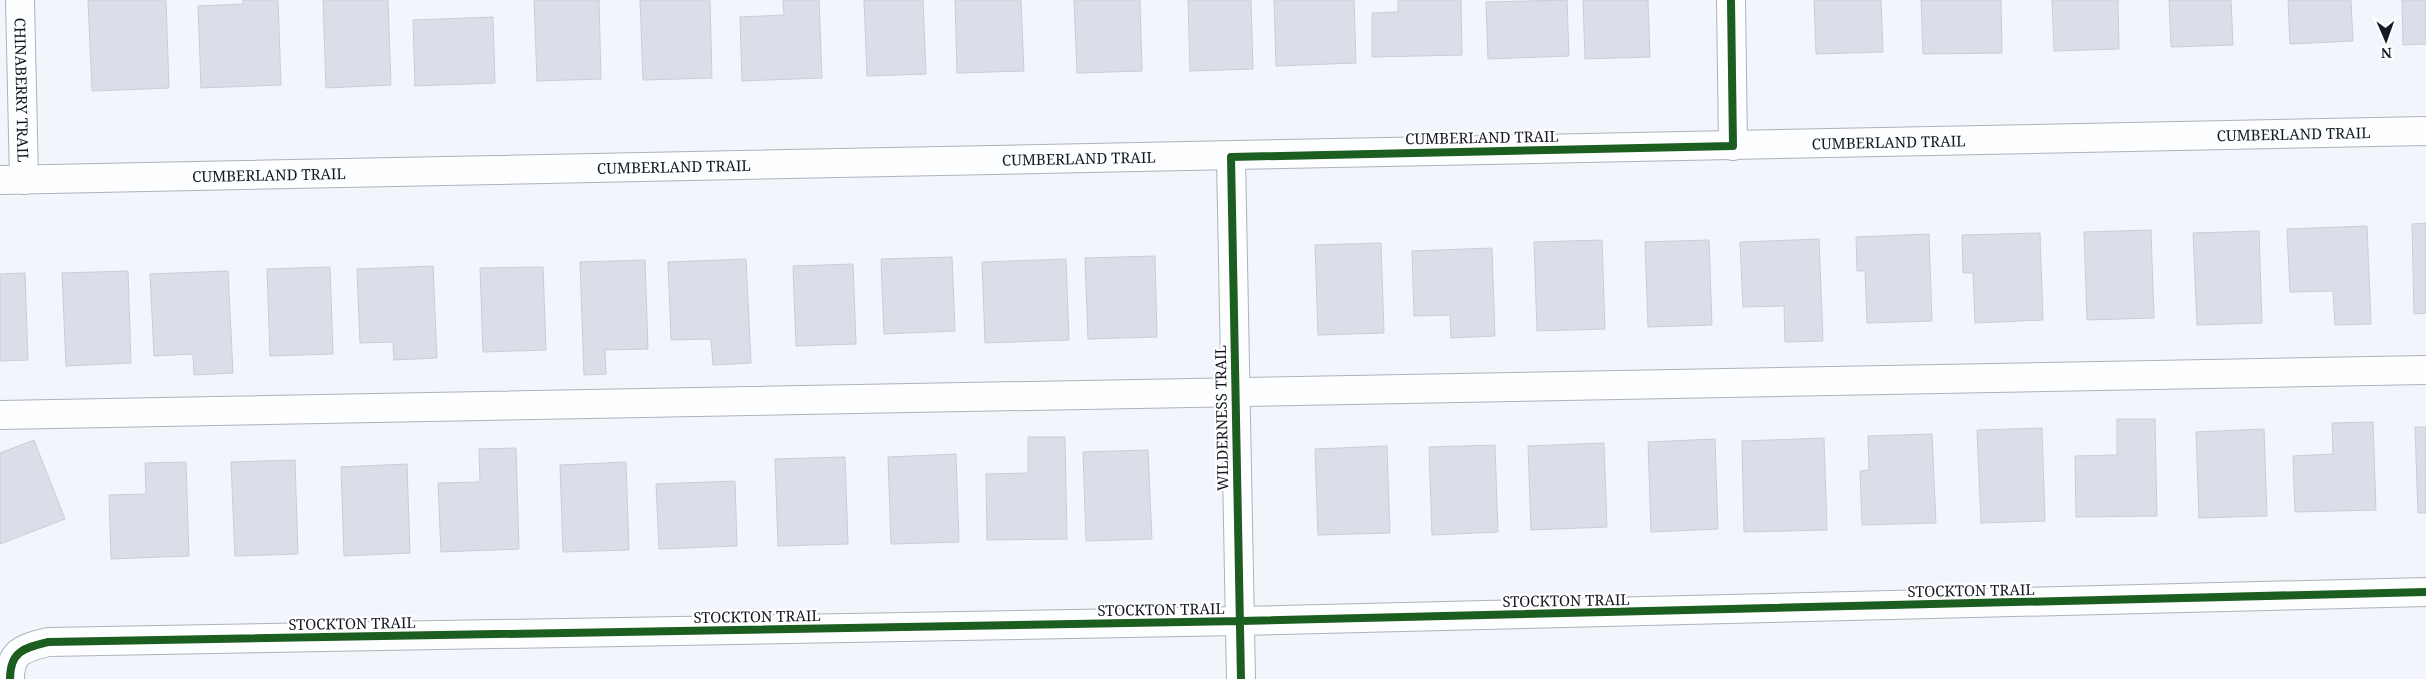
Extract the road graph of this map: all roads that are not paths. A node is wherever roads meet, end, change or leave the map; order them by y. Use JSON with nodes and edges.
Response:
{"nodes":[{"id":1,"x":20,"y":0,"type":"edge"},
{"id":2,"x":1731,"y":0,"type":"edge"},
{"id":3,"x":2426,"y":131,"type":"edge"},
{"id":4,"x":1733,"y":146,"type":"junction"},
{"id":5,"x":1231,"y":156,"type":"junction"},
{"id":6,"x":12,"y":180,"type":"edge"},
{"id":7,"x":2426,"y":370,"type":"edge"},
{"id":8,"x":1234,"y":392,"type":"junction"},
{"id":9,"x":0,"y":415,"type":"edge"},
{"id":10,"x":2426,"y":592,"type":"edge"},
{"id":11,"x":1240,"y":621,"type":"junction"},
{"id":12,"x":10,"y":679,"type":"edge"},
{"id":13,"x":1241,"y":679,"type":"edge"}],
"edges":[{"from":1,"to":6,"type":"street","name":"CHINABERRY TRAIL"},
{"from":2,"to":4,"type":"street"},
{"from":3,"to":4,"type":"street","name":"CUMBERLAND TRAIL"},
{"from":4,"to":5,"type":"street","name":"CUMBERLAND TRAIL"},
{"from":5,"to":6,"type":"street","name":"CUMBERLAND TRAIL"},
{"from":5,"to":8,"type":"street","name":"WILDERNESS TRAIL"},
{"from":7,"to":8,"type":"street"},
{"from":8,"to":9,"type":"street"},
{"from":8,"to":11,"type":"street","name":"WILDERNESS TRAIL"},
{"from":10,"to":11,"type":"street","name":"STOCKTON TRAIL"},
{"from":11,"to":12,"type":"street","name":"STOCKTON TRAIL"},
{"from":11,"to":13,"type":"street","name":"WILDERNESS TRAIL"}]}
